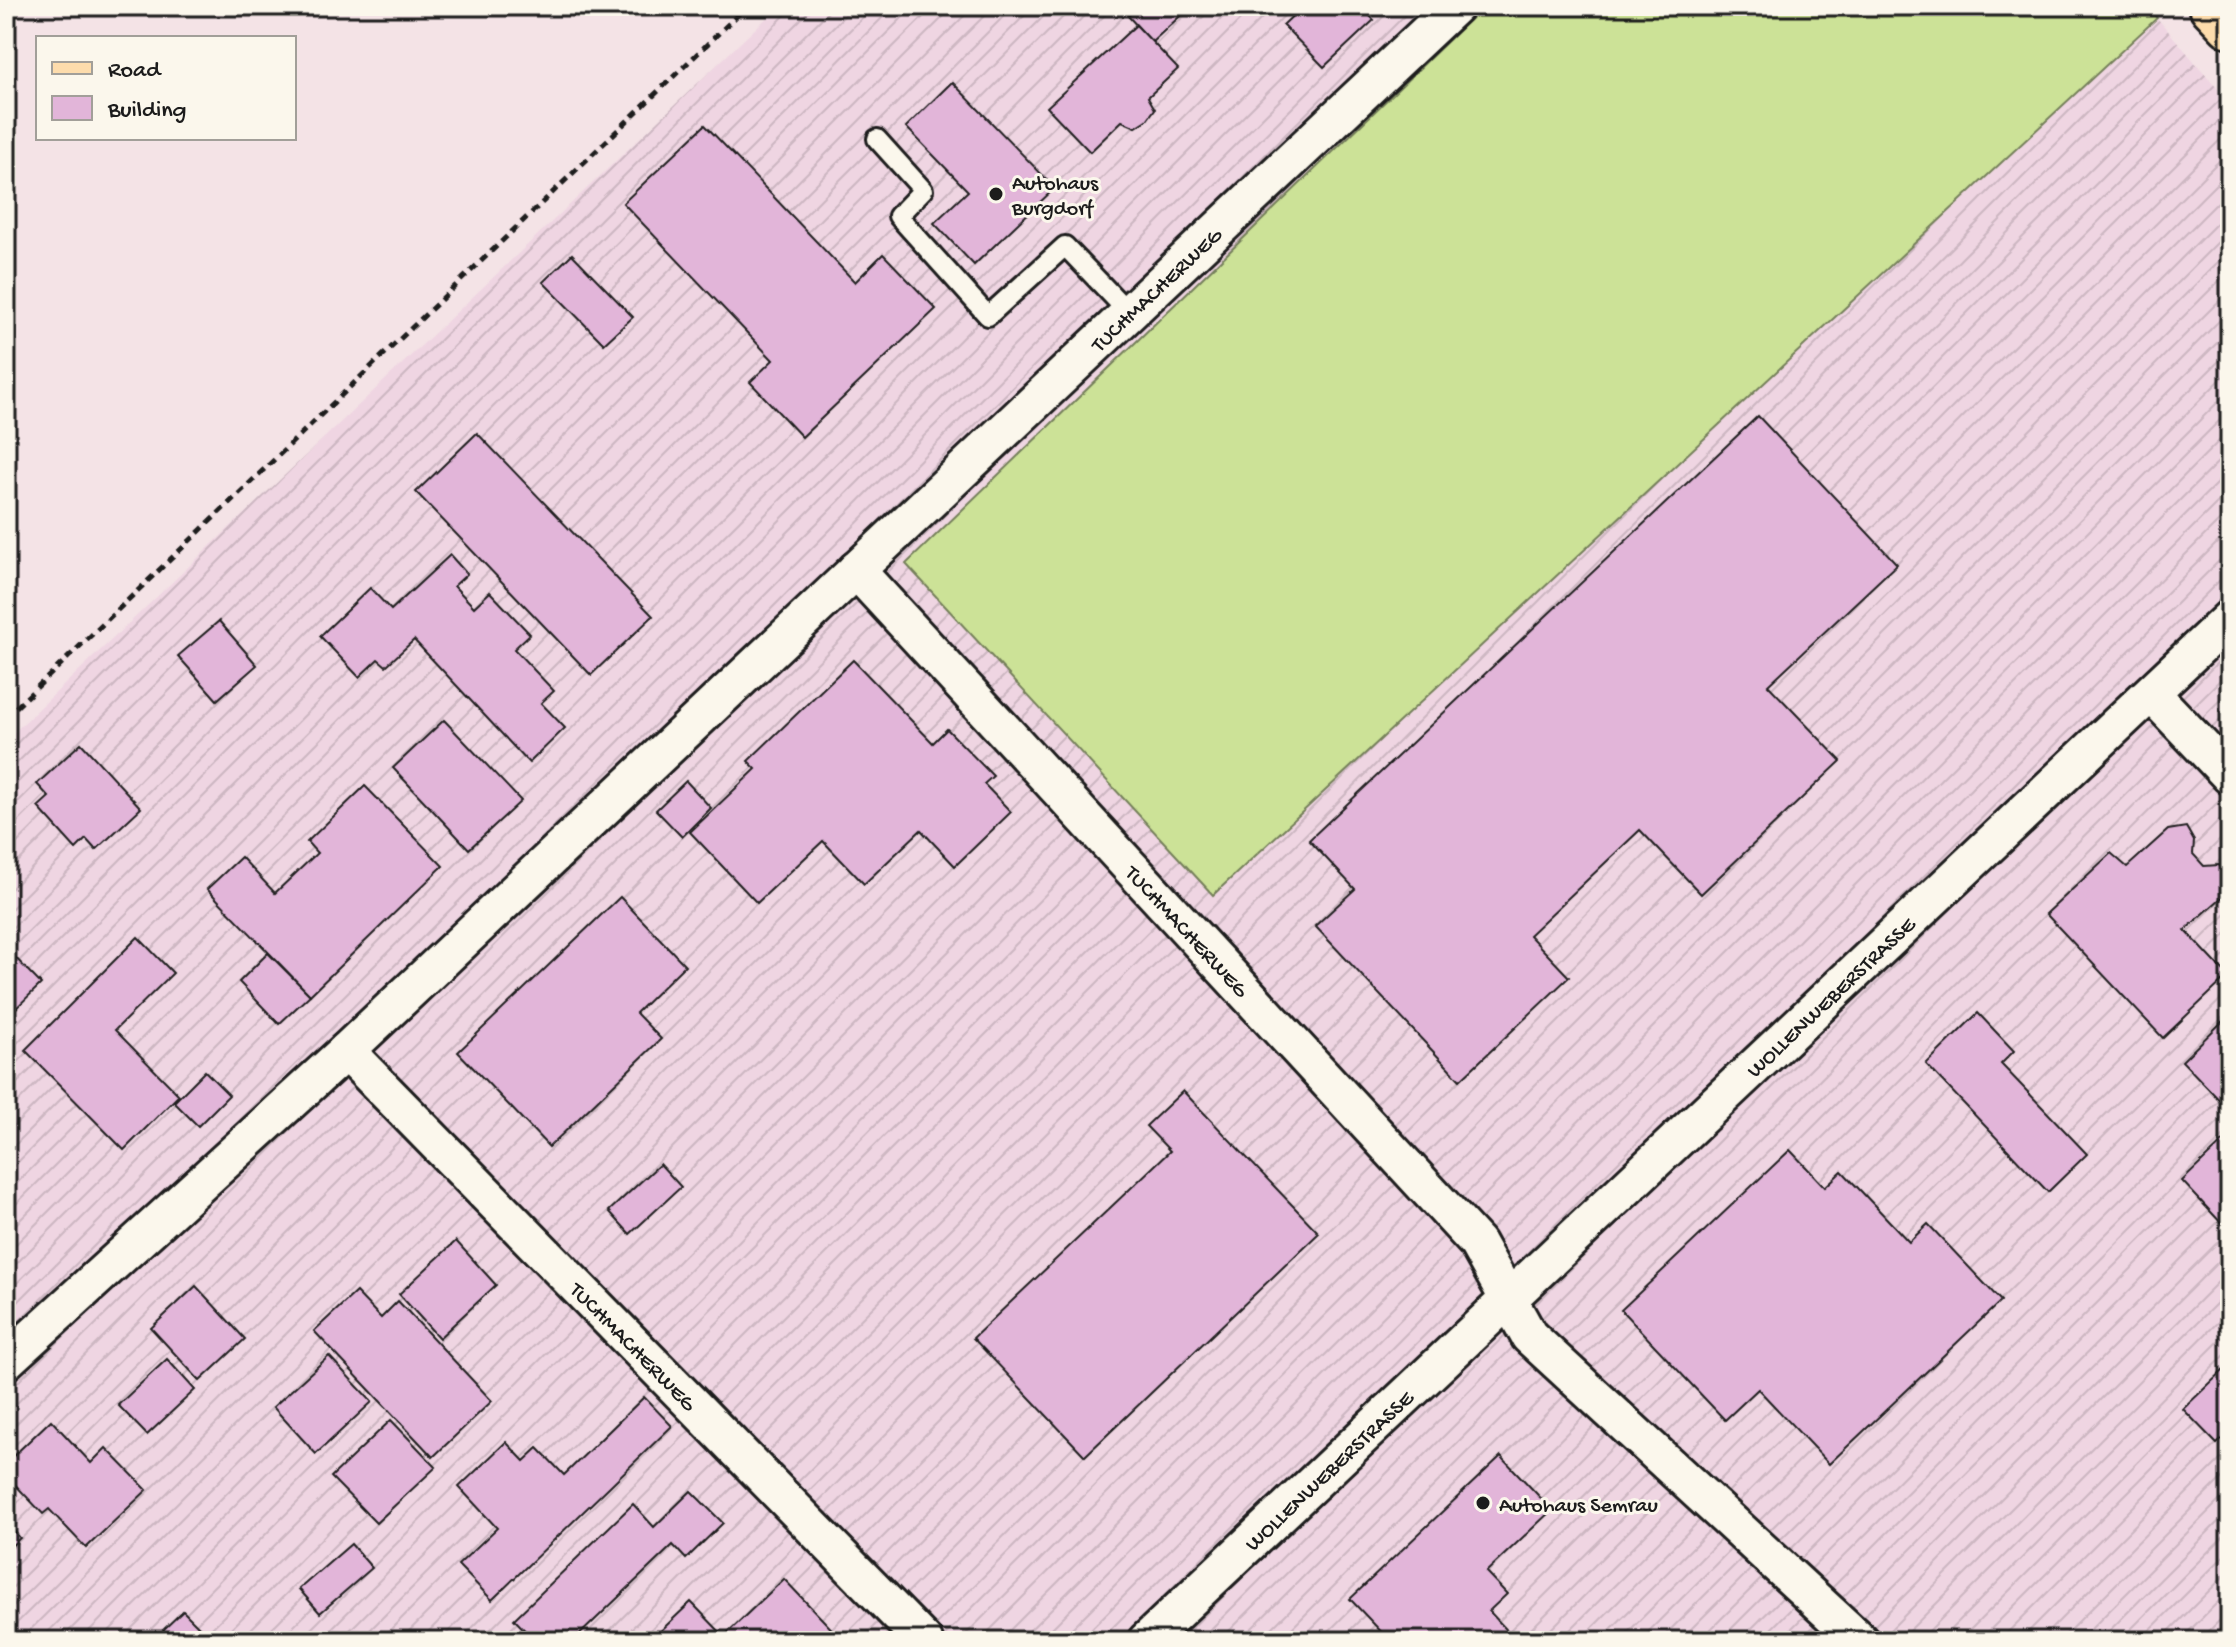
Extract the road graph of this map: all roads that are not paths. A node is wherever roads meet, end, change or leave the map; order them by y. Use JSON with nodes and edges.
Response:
{"nodes":[{"id":1,"x":1455,"y":6,"type":"edge"},
{"id":2,"x":2212,"y":6,"type":"edge"},
{"id":3,"x":2230,"y":25,"type":"edge"},
{"id":4,"x":877,"y":139,"type":"dead end"},
{"id":5,"x":1129,"y":313,"type":"junction"},
{"id":6,"x":856,"y":570,"type":"junction"},
{"id":7,"x":2230,"y":618,"type":"edge"},
{"id":8,"x":2152,"y":694,"type":"junction"},
{"id":9,"x":2230,"y":776,"type":"edge"},
{"id":10,"x":346,"y":1051,"type":"junction"},
{"id":11,"x":1508,"y":1299,"type":"junction"},
{"id":12,"x":6,"y":1361,"type":"edge"},
{"id":13,"x":924,"y":1641,"type":"edge"},
{"id":14,"x":1146,"y":1641,"type":"edge"},
{"id":15,"x":1860,"y":1641,"type":"edge"}],
"edges":[{"from":1,"to":5,"type":"street","name":"TUCHMACHERWEG"},
{"from":2,"to":3,"type":"main road"},
{"from":4,"to":5,"type":"lane"},
{"from":5,"to":6,"type":"street","name":"TUCHMACHERWEG"},
{"from":6,"to":10,"type":"street","name":"TUCHMACHERWEG"},
{"from":6,"to":11,"type":"street","name":"TUCHMACHERWEG"},
{"from":7,"to":8,"type":"street","name":"WOLLENWEBERSTRASSE"},
{"from":8,"to":9,"type":"street"},
{"from":8,"to":11,"type":"street","name":"WOLLENWEBERSTRASSE"},
{"from":10,"to":12,"type":"street","name":"TUCHMACHERWEG"},
{"from":10,"to":13,"type":"street","name":"TUCHMACHERWEG"},
{"from":11,"to":14,"type":"street","name":"WOLLENWEBERSTRASSE"},
{"from":11,"to":15,"type":"street"}]}
